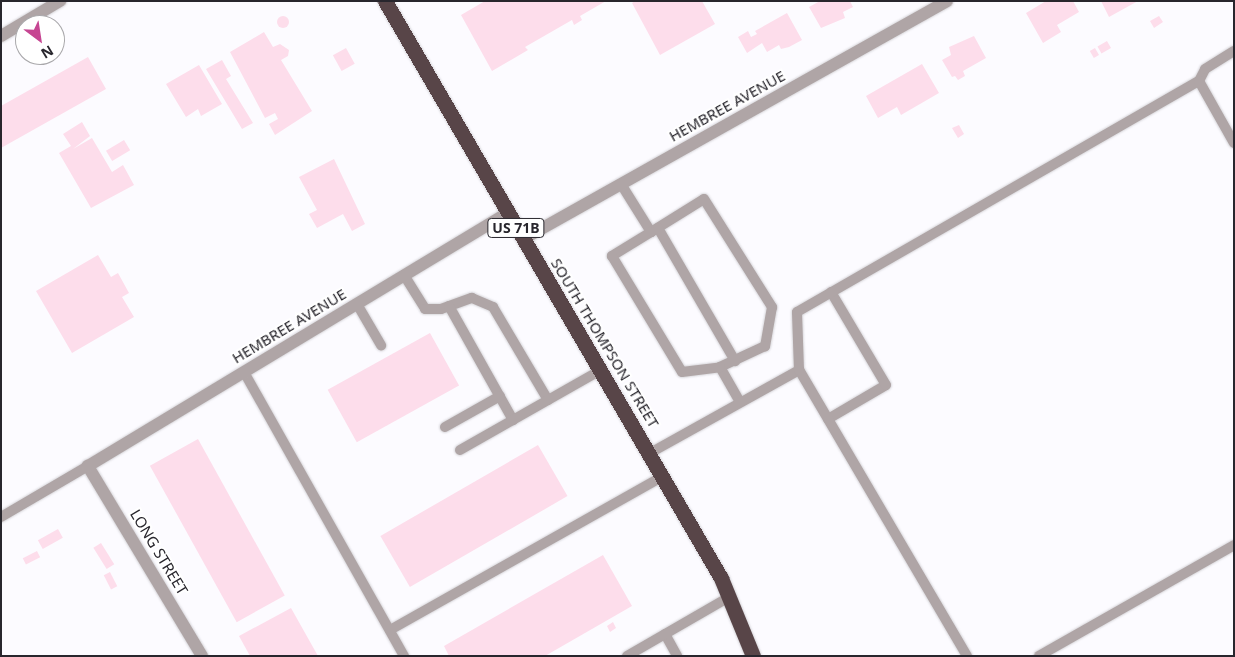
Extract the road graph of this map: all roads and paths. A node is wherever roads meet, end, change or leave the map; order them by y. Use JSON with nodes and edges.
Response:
{"nodes":[{"id":1,"x":60,"y":1,"type":"edge"},
{"id":2,"x":385,"y":1,"type":"edge"},
{"id":3,"x":947,"y":1,"type":"edge"},
{"id":4,"x":1,"y":36,"type":"edge"},
{"id":5,"x":1234,"y":51,"type":"edge"},
{"id":6,"x":1199,"y":81,"type":"junction"},
{"id":7,"x":1234,"y":143,"type":"edge"},
{"id":8,"x":621,"y":184,"type":"junction"},
{"id":9,"x":508,"y":213,"type":"junction"},
{"id":10,"x":654,"y":230,"type":"junction"},
{"id":11,"x":522,"y":239,"type":"junction"},
{"id":12,"x":404,"y":276,"type":"junction"},
{"id":13,"x":832,"y":292,"type":"junction"},
{"id":14,"x":357,"y":304,"type":"junction"},
{"id":15,"x":449,"y":306,"type":"junction"},
{"id":16,"x":381,"y":344,"type":"dead end"},
{"id":17,"x":735,"y":360,"type":"junction"},
{"id":18,"x":720,"y":367,"type":"junction"},
{"id":19,"x":601,"y":370,"type":"junction"},
{"id":20,"x":798,"y":370,"type":"junction"},
{"id":21,"x":244,"y":372,"type":"junction"},
{"id":22,"x":500,"y":396,"type":"junction"},
{"id":23,"x":548,"y":400,"type":"junction"},
{"id":24,"x":740,"y":402,"type":"junction"},
{"id":25,"x":828,"y":419,"type":"junction"},
{"id":26,"x":513,"y":420,"type":"junction"},
{"id":27,"x":445,"y":427,"type":"dead end"},
{"id":28,"x":460,"y":450,"type":"dead end"},
{"id":29,"x":650,"y":453,"type":"junction"},
{"id":30,"x":88,"y":466,"type":"junction"},
{"id":31,"x":663,"y":476,"type":"junction"},
{"id":32,"x":1,"y":517,"type":"edge"},
{"id":33,"x":1234,"y":546,"type":"edge"},
{"id":34,"x":729,"y":597,"type":"junction"},
{"id":35,"x":390,"y":630,"type":"junction"},
{"id":36,"x":665,"y":634,"type":"junction"},
{"id":37,"x":202,"y":656,"type":"edge"},
{"id":38,"x":404,"y":656,"type":"edge"},
{"id":39,"x":627,"y":656,"type":"edge"},
{"id":40,"x":677,"y":656,"type":"edge"},
{"id":41,"x":753,"y":656,"type":"edge"},
{"id":42,"x":967,"y":656,"type":"edge"},
{"id":43,"x":1039,"y":656,"type":"edge"}],
"edges":[{"from":1,"to":4,"type":"street"},
{"from":2,"to":9,"type":"highway","name":"SOUTH THOMPSON STREET","number":"US 71B"},
{"from":3,"to":8,"type":"street","name":"HEMBREE AVENUE"},
{"from":5,"to":6,"type":"lane"},
{"from":6,"to":7,"type":"lane"},
{"from":6,"to":13,"type":"lane"},
{"from":8,"to":10,"type":"lane"},
{"from":8,"to":11,"type":"street","name":"HEMBREE AVENUE"},
{"from":9,"to":11,"type":"highway","name":"SOUTH THOMPSON STREET","number":"US 71B"},
{"from":9,"to":12,"type":"street","name":"HEMBREE AVENUE"},
{"from":10,"to":17,"type":"lane"},
{"from":10,"to":17,"type":"lane"},
{"from":10,"to":18,"type":"lane"},
{"from":11,"to":19,"type":"highway","name":"SOUTH THOMPSON STREET","number":"US 71B"},
{"from":12,"to":14,"type":"street","name":"HEMBREE AVENUE"},
{"from":12,"to":15,"type":"lane"},
{"from":13,"to":20,"type":"lane"},
{"from":13,"to":25,"type":"lane"},
{"from":14,"to":16,"type":"lane"},
{"from":14,"to":21,"type":"street","name":"HEMBREE AVENUE"},
{"from":15,"to":22,"type":"lane"},
{"from":15,"to":23,"type":"lane"},
{"from":17,"to":18,"type":"lane"},
{"from":18,"to":24,"type":"lane"},
{"from":19,"to":23,"type":"lane"},
{"from":19,"to":29,"type":"highway","name":"SOUTH THOMPSON STREET","number":"US 71B"},
{"from":20,"to":24,"type":"lane"},
{"from":20,"to":25,"type":"lane"},
{"from":21,"to":30,"type":"street","name":"HEMBREE AVENUE"},
{"from":21,"to":35,"type":"lane"},
{"from":22,"to":26,"type":"lane"},
{"from":22,"to":27,"type":"lane"},
{"from":23,"to":26,"type":"lane"},
{"from":24,"to":29,"type":"lane"},
{"from":25,"to":42,"type":"lane"},
{"from":26,"to":28,"type":"lane"},
{"from":29,"to":31,"type":"highway","name":"SOUTH THOMPSON STREET","number":"US 71B"},
{"from":30,"to":32,"type":"lane"},
{"from":30,"to":37,"type":"street","name":"LONG STREET"},
{"from":31,"to":34,"type":"highway","name":"SOUTH THOMPSON STREET","number":"US 71B"},
{"from":31,"to":35,"type":"lane"},
{"from":33,"to":43,"type":"lane"},
{"from":34,"to":36,"type":"lane"},
{"from":34,"to":41,"type":"highway","name":"SOUTH THOMPSON STREET","number":"US 71B"},
{"from":35,"to":38,"type":"lane"},
{"from":36,"to":39,"type":"lane"},
{"from":36,"to":40,"type":"lane"}]}
